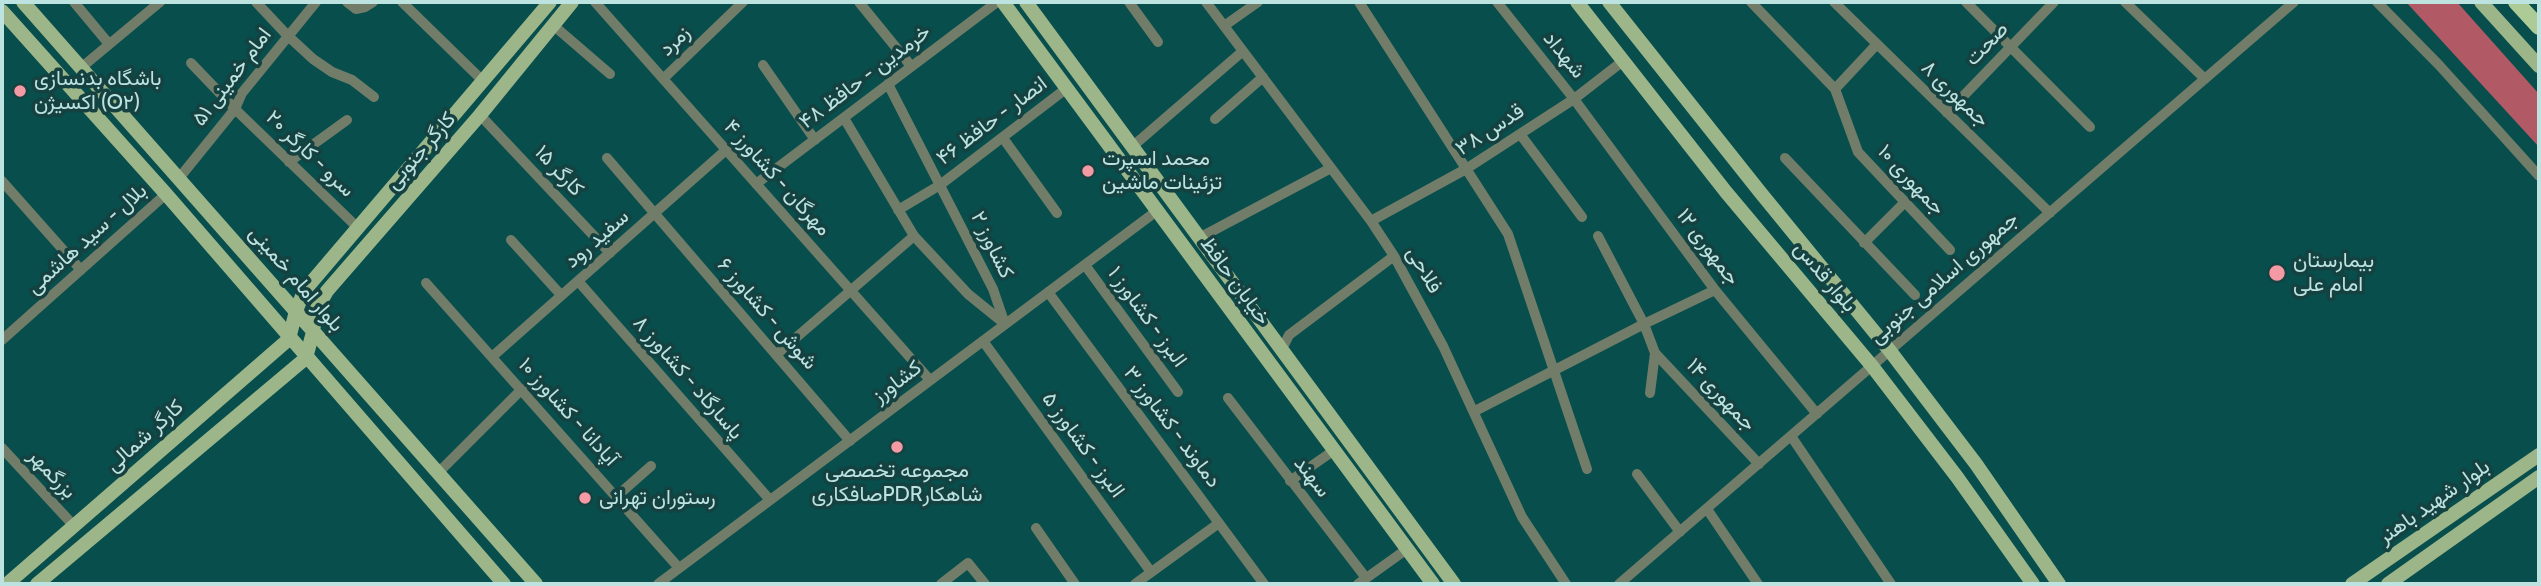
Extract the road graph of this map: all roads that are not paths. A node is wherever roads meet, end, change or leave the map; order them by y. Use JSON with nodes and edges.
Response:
{"nodes":[{"id":1,"x":23,"y":2,"type":"edge"},
{"id":2,"x":74,"y":2,"type":"edge"},
{"id":3,"x":160,"y":2,"type":"edge"},
{"id":4,"x":256,"y":2,"type":"edge"},
{"id":5,"x":316,"y":2,"type":"edge"},
{"id":6,"x":373,"y":2,"type":"edge"},
{"id":7,"x":402,"y":2,"type":"edge"},
{"id":8,"x":550,"y":2,"type":"edge"},
{"id":9,"x":572,"y":2,"type":"edge"},
{"id":10,"x":595,"y":2,"type":"edge"},
{"id":11,"x":743,"y":2,"type":"edge"},
{"id":12,"x":859,"y":2,"type":"edge"},
{"id":13,"x":1000,"y":2,"type":"edge"},
{"id":14,"x":1026,"y":2,"type":"edge"},
{"id":15,"x":1129,"y":2,"type":"edge"},
{"id":16,"x":1206,"y":2,"type":"edge"},
{"id":17,"x":1258,"y":2,"type":"edge"},
{"id":18,"x":1359,"y":2,"type":"edge"},
{"id":19,"x":1497,"y":2,"type":"edge"},
{"id":20,"x":1577,"y":2,"type":"edge"},
{"id":21,"x":1609,"y":2,"type":"edge"},
{"id":22,"x":1751,"y":2,"type":"edge"},
{"id":23,"x":1834,"y":2,"type":"edge"},
{"id":24,"x":1966,"y":2,"type":"edge"},
{"id":25,"x":2054,"y":2,"type":"edge"},
{"id":26,"x":2124,"y":2,"type":"edge"},
{"id":27,"x":2294,"y":2,"type":"edge"},
{"id":28,"x":2377,"y":2,"type":"edge"},
{"id":29,"x":2481,"y":2,"type":"edge"},
{"id":30,"x":2516,"y":2,"type":"edge"},
{"id":31,"x":351,"y":6,"type":"edge"},
{"id":32,"x":2,"y":11,"type":"edge"},
{"id":33,"x":553,"y":25,"type":"junction"},
{"id":34,"x":1224,"y":26,"type":"junction"},
{"id":35,"x":2539,"y":27,"type":"edge"},
{"id":36,"x":287,"y":35,"type":"junction"},
{"id":37,"x":1158,"y":42,"type":"dead end"},
{"id":38,"x":109,"y":44,"type":"junction"},
{"id":39,"x":1877,"y":44,"type":"junction"},
{"id":40,"x":2011,"y":47,"type":"junction"},
{"id":41,"x":1243,"y":51,"type":"junction"},
{"id":42,"x":1623,"y":61,"type":"junction"},
{"id":43,"x":191,"y":63,"type":"dead end"},
{"id":44,"x":763,"y":65,"type":"dead end"},
{"id":45,"x":911,"y":66,"type":"junction"},
{"id":46,"x":2539,"y":66,"type":"edge"},
{"id":47,"x":82,"y":67,"type":"junction"},
{"id":48,"x":610,"y":74,"type":"dead end"},
{"id":49,"x":1263,"y":77,"type":"junction"},
{"id":50,"x":663,"y":79,"type":"junction"},
{"id":51,"x":2205,"y":79,"type":"junction"},
{"id":52,"x":483,"y":81,"type":"junction"},
{"id":53,"x":888,"y":85,"type":"junction"},
{"id":54,"x":1067,"y":88,"type":"junction"},
{"id":55,"x":1835,"y":89,"type":"junction"},
{"id":56,"x":374,"y":97,"type":"dead end"},
{"id":57,"x":1574,"y":99,"type":"junction"},
{"id":58,"x":465,"y":102,"type":"junction"},
{"id":59,"x":235,"y":109,"type":"junction"},
{"id":60,"x":1106,"y":110,"type":"junction"},
{"id":61,"x":1947,"y":113,"type":"junction"},
{"id":62,"x":480,"y":115,"type":"junction"},
{"id":63,"x":844,"y":118,"type":"junction"},
{"id":64,"x":1215,"y":119,"type":"dead end"},
{"id":65,"x":347,"y":120,"type":"dead end"},
{"id":66,"x":1091,"y":121,"type":"junction"},
{"id":67,"x":2090,"y":127,"type":"dead end"},
{"id":68,"x":1520,"y":134,"type":"junction"},
{"id":69,"x":1003,"y":138,"type":"junction"},
{"id":70,"x":815,"y":140,"type":"junction"},
{"id":71,"x":1133,"y":146,"type":"junction"},
{"id":72,"x":726,"y":150,"type":"junction"},
{"id":73,"x":607,"y":158,"type":"dead end"},
{"id":74,"x":1785,"y":158,"type":"dead end"},
{"id":75,"x":289,"y":162,"type":"junction"},
{"id":76,"x":1331,"y":168,"type":"junction"},
{"id":77,"x":1466,"y":169,"type":"junction"},
{"id":78,"x":2539,"y":176,"type":"edge"},
{"id":79,"x":180,"y":177,"type":"junction"},
{"id":80,"x":2,"y":181,"type":"edge"},
{"id":81,"x":756,"y":184,"type":"junction"},
{"id":82,"x":940,"y":185,"type":"junction"},
{"id":83,"x":166,"y":194,"type":"junction"},
{"id":84,"x":1905,"y":202,"type":"junction"},
{"id":85,"x":898,"y":210,"type":"junction"},
{"id":86,"x":1158,"y":210,"type":"junction"},
{"id":87,"x":655,"y":213,"type":"junction"},
{"id":88,"x":1057,"y":213,"type":"dead end"},
{"id":89,"x":2050,"y":213,"type":"junction"},
{"id":90,"x":1582,"y":218,"type":"dead end"},
{"id":91,"x":1370,"y":221,"type":"junction"},
{"id":92,"x":358,"y":228,"type":"junction"},
{"id":93,"x":914,"y":236,"type":"junction"},
{"id":94,"x":1598,"y":236,"type":"dead end"},
{"id":95,"x":1199,"y":238,"type":"junction"},
{"id":96,"x":511,"y":240,"type":"dead end"},
{"id":97,"x":1864,"y":243,"type":"junction"},
{"id":98,"x":1950,"y":250,"type":"dead end"},
{"id":99,"x":610,"y":253,"type":"junction"},
{"id":100,"x":1394,"y":256,"type":"junction"},
{"id":101,"x":1085,"y":265,"type":"junction"},
{"id":102,"x":81,"y":270,"type":"junction"},
{"id":103,"x":578,"y":281,"type":"junction"},
{"id":104,"x":426,"y":283,"type":"dead end"},
{"id":105,"x":1715,"y":290,"type":"junction"},
{"id":106,"x":851,"y":291,"type":"junction"},
{"id":107,"x":1048,"y":292,"type":"junction"},
{"id":108,"x":561,"y":295,"type":"junction"},
{"id":109,"x":1915,"y":295,"type":"dead end"},
{"id":110,"x":1247,"y":301,"type":"junction"},
{"id":111,"x":296,"y":311,"type":"junction"},
{"id":112,"x":1232,"y":313,"type":"junction"},
{"id":113,"x":1005,"y":324,"type":"junction"},
{"id":114,"x":1644,"y":324,"type":"junction"},
{"id":115,"x":313,"y":332,"type":"junction"},
{"id":116,"x":289,"y":339,"type":"junction"},
{"id":117,"x":2,"y":340,"type":"edge"},
{"id":118,"x":983,"y":341,"type":"junction"},
{"id":119,"x":1282,"y":349,"type":"junction"},
{"id":120,"x":1890,"y":351,"type":"junction"},
{"id":121,"x":1655,"y":353,"type":"junction"},
{"id":122,"x":777,"y":355,"type":"junction"},
{"id":123,"x":493,"y":356,"type":"junction"},
{"id":124,"x":306,"y":358,"type":"junction"},
{"id":125,"x":1872,"y":366,"type":"junction"},
{"id":126,"x":1553,"y":371,"type":"junction"},
{"id":127,"x":930,"y":380,"type":"junction"},
{"id":128,"x":522,"y":389,"type":"junction"},
{"id":129,"x":1178,"y":392,"type":"dead end"},
{"id":130,"x":1650,"y":393,"type":"dead end"},
{"id":131,"x":1228,"y":398,"type":"dead end"},
{"id":132,"x":217,"y":400,"type":"junction"},
{"id":133,"x":1475,"y":411,"type":"junction"},
{"id":134,"x":1816,"y":414,"type":"junction"},
{"id":135,"x":232,"y":420,"type":"junction"},
{"id":136,"x":1791,"y":436,"type":"junction"},
{"id":137,"x":850,"y":441,"type":"junction"},
{"id":138,"x":2,"y":448,"type":"edge"},
{"id":139,"x":1333,"y":451,"type":"junction"},
{"id":140,"x":2539,"y":455,"type":"edge"},
{"id":141,"x":1759,"y":464,"type":"junction"},
{"id":142,"x":1976,"y":464,"type":"junction"},
{"id":143,"x":651,"y":466,"type":"dead end"},
{"id":144,"x":1587,"y":469,"type":"dead end"},
{"id":145,"x":438,"y":473,"type":"junction"},
{"id":146,"x":1637,"y":474,"type":"dead end"},
{"id":147,"x":1957,"y":477,"type":"junction"},
{"id":148,"x":2539,"y":478,"type":"edge"},
{"id":149,"x":1290,"y":481,"type":"junction"},
{"id":150,"x":617,"y":496,"type":"junction"},
{"id":151,"x":770,"y":500,"type":"junction"},
{"id":152,"x":1707,"y":509,"type":"junction"},
{"id":153,"x":1219,"y":523,"type":"junction"},
{"id":154,"x":75,"y":527,"type":"junction"},
{"id":155,"x":1036,"y":528,"type":"dead end"},
{"id":156,"x":1680,"y":532,"type":"junction"},
{"id":157,"x":1407,"y":549,"type":"junction"},
{"id":158,"x":679,"y":568,"type":"junction"},
{"id":159,"x":1151,"y":572,"type":"junction"},
{"id":160,"x":1362,"y":581,"type":"edge"},
{"id":161,"x":7,"y":584,"type":"edge"},
{"id":162,"x":37,"y":584,"type":"edge"},
{"id":163,"x":504,"y":584,"type":"edge"},
{"id":164,"x":536,"y":584,"type":"edge"},
{"id":165,"x":658,"y":584,"type":"edge"},
{"id":166,"x":942,"y":584,"type":"edge"},
{"id":167,"x":985,"y":584,"type":"edge"},
{"id":168,"x":1075,"y":584,"type":"edge"},
{"id":169,"x":1135,"y":584,"type":"edge"},
{"id":170,"x":1264,"y":584,"type":"edge"},
{"id":171,"x":1433,"y":584,"type":"edge"},
{"id":172,"x":1454,"y":584,"type":"edge"},
{"id":173,"x":1566,"y":584,"type":"edge"},
{"id":174,"x":1619,"y":584,"type":"edge"},
{"id":175,"x":1758,"y":584,"type":"edge"},
{"id":176,"x":1891,"y":584,"type":"edge"},
{"id":177,"x":2033,"y":584,"type":"edge"},
{"id":178,"x":2059,"y":584,"type":"edge"},
{"id":179,"x":2353,"y":584,"type":"edge"},
{"id":180,"x":2388,"y":584,"type":"edge"}],
"edges":[{"from":1,"to":47,"type":"main road","name":"بلوار امام خمینی"},
{"from":2,"to":38,"type":"street"},
{"from":3,"to":38,"type":"street"},
{"from":4,"to":36,"type":"street"},
{"from":5,"to":36,"type":"street","name":"امام خمینی ۵۱"},
{"from":6,"to":31,"type":"street"},
{"from":7,"to":52,"type":"street"},
{"from":8,"to":52,"type":"main road","name":"کارگر جنوبی"},
{"from":9,"to":33,"type":"main road","name":"کارگر جنوبی"},
{"from":10,"to":50,"type":"street","name":"مهرگان - کشاورز ۴"},
{"from":11,"to":50,"type":"street","name":"زمرد"},
{"from":12,"to":45,"type":"street"},
{"from":13,"to":45,"type":"street","name":"خرمدین - حافظ ۴۸"},
{"from":13,"to":54,"type":"main road","name":"خیابان حافظ"},
{"from":14,"to":60,"type":"main road","name":"خیابان حافظ"},
{"from":15,"to":37,"type":"street"},
{"from":16,"to":34,"type":"street","name":"فلاحی"},
{"from":17,"to":34,"type":"street"},
{"from":18,"to":77,"type":"street"},
{"from":19,"to":57,"type":"street","name":"شهداد"},
{"from":20,"to":42,"type":"main road","name":"بلوار قدس"},
{"from":21,"to":120,"type":"main road","name":"بلوار قدس"},
{"from":22,"to":55,"type":"street","name":"جمهوری ۱۰"},
{"from":23,"to":39,"type":"street","name":"جمهوری ۸"},
{"from":24,"to":40,"type":"street"},
{"from":25,"to":40,"type":"street","name":"صحت"},
{"from":26,"to":51,"type":"street"},
{"from":27,"to":51,"type":"street","name":"جمهوری اسلامی جنوبی"},
{"from":28,"to":78,"type":"street"},
{"from":29,"to":46,"type":"main road"},
{"from":30,"to":35,"type":"highway"},
{"from":32,"to":83,"type":"main road","name":"بلوار امام خمینی"},
{"from":33,"to":48,"type":"street"},
{"from":33,"to":62,"type":"main road","name":"کارگر جنوبی"},
{"from":34,"to":41,"type":"street","name":"فلاحی"},
{"from":36,"to":56,"type":"street"},
{"from":36,"to":59,"type":"street","name":"امام خمینی ۵۱"},
{"from":38,"to":47,"type":"street"},
{"from":39,"to":55,"type":"street"},
{"from":39,"to":61,"type":"street","name":"جمهوری ۸"},
{"from":40,"to":61,"type":"street","name":"صحت"},
{"from":40,"to":67,"type":"street"},
{"from":41,"to":49,"type":"street","name":"فلاحی"},
{"from":41,"to":71,"type":"street"},
{"from":42,"to":57,"type":"street","name":"قدس ۳۸"},
{"from":42,"to":125,"type":"main road","name":"بلوار قدس"},
{"from":43,"to":59,"type":"street","name":"سرو - کارگر ۲۰"},
{"from":44,"to":70,"type":"street"},
{"from":45,"to":53,"type":"street","name":"خرمدین - حافظ ۴۸"},
{"from":47,"to":79,"type":"main road","name":"بلوار امام خمینی"},
{"from":49,"to":64,"type":"street"},
{"from":49,"to":76,"type":"street","name":"فلاحی"},
{"from":50,"to":72,"type":"street","name":"مهرگان - کشاورز ۴"},
{"from":51,"to":89,"type":"street","name":"جمهوری اسلامی جنوبی"},
{"from":52,"to":58,"type":"main road","name":"کارگر جنوبی"},
{"from":53,"to":63,"type":"street","name":"خرمدین - حافظ ۴۸"},
{"from":53,"to":82,"type":"street","name":"کشاورز ۲"},
{"from":54,"to":66,"type":"main road","name":"خیابان حافظ"},
{"from":54,"to":69,"type":"street","name":"انصار - حافظ ۴۶"},
{"from":55,"to":84,"type":"street","name":"جمهوری ۱۰"},
{"from":57,"to":68,"type":"street","name":"قدس ۳۸"},
{"from":57,"to":105,"type":"street","name":"جمهوری ۱۲"},
{"from":58,"to":62,"type":"main road"},
{"from":58,"to":92,"type":"main road","name":"کارگر جنوبی"},
{"from":59,"to":75,"type":"street","name":"سرو - کارگر ۲۰"},
{"from":59,"to":79,"type":"street","name":"امام خمینی ۵۱"},
{"from":60,"to":66,"type":"main road"},
{"from":60,"to":71,"type":"main road","name":"خیابان حافظ"},
{"from":61,"to":89,"type":"street","name":"جمهوری ۸"},
{"from":62,"to":99,"type":"street","name":"کارگر ۱۵"},
{"from":62,"to":115,"type":"main road","name":"کارگر جنوبی"},
{"from":63,"to":70,"type":"street","name":"خرمدین - حافظ ۴۸"},
{"from":63,"to":85,"type":"street"},
{"from":65,"to":75,"type":"street"},
{"from":66,"to":86,"type":"main road","name":"خیابان حافظ"},
{"from":68,"to":77,"type":"street","name":"قدس ۳۸"},
{"from":68,"to":90,"type":"street"},
{"from":69,"to":82,"type":"street","name":"انصار - حافظ ۴۶"},
{"from":69,"to":88,"type":"street"},
{"from":70,"to":81,"type":"street","name":"خرمدین - حافظ ۴۸"},
{"from":71,"to":95,"type":"main road","name":"خیابان حافظ"},
{"from":72,"to":81,"type":"street","name":"مهرگان - کشاورز ۴"},
{"from":72,"to":87,"type":"street","name":"سفید رود"},
{"from":73,"to":87,"type":"street","name":"شوش - کشاورز ۶"},
{"from":74,"to":97,"type":"street"},
{"from":75,"to":92,"type":"street","name":"سرو - کارگر ۲۰"},
{"from":76,"to":91,"type":"street","name":"فلاحی"},
{"from":76,"to":95,"type":"street"},
{"from":77,"to":91,"type":"street","name":"قدس ۳۸"},
{"from":77,"to":126,"type":"street"},
{"from":79,"to":111,"type":"main road","name":"بلوار امام خمینی"},
{"from":80,"to":102,"type":"street"},
{"from":81,"to":106,"type":"street","name":"مهرگان - کشاورز ۴"},
{"from":82,"to":85,"type":"street","name":"انصار - حافظ ۴۶"},
{"from":82,"to":113,"type":"street","name":"کشاورز ۲"},
{"from":83,"to":102,"type":"street","name":"بلال - سید هاشمی"},
{"from":83,"to":116,"type":"main road","name":"بلوار امام خمینی"},
{"from":84,"to":97,"type":"street"},
{"from":84,"to":98,"type":"street","name":"جمهوری ۱۰"},
{"from":85,"to":93,"type":"street"},
{"from":86,"to":101,"type":"street","name":"کشاورز"},
{"from":86,"to":112,"type":"main road","name":"خیابان حافظ"},
{"from":87,"to":99,"type":"street","name":"سفید رود"},
{"from":87,"to":122,"type":"street","name":"شوش - کشاورز ۶"},
{"from":89,"to":120,"type":"street","name":"جمهوری اسلامی جنوبی"},
{"from":91,"to":100,"type":"street","name":"فلاحی"},
{"from":92,"to":111,"type":"main road","name":"کارگر جنوبی"},
{"from":93,"to":106,"type":"street"},
{"from":93,"to":113,"type":"street"},
{"from":94,"to":114,"type":"street"},
{"from":95,"to":110,"type":"main road","name":"خیابان حافظ"},
{"from":96,"to":108,"type":"street"},
{"from":97,"to":109,"type":"street"},
{"from":99,"to":103,"type":"street","name":"سفید رود"},
{"from":100,"to":119,"type":"street"},
{"from":100,"to":133,"type":"street","name":"فلاحی"},
{"from":101,"to":107,"type":"street","name":"کشاورز"},
{"from":101,"to":129,"type":"street","name":"البرز - کشاورز ۱"},
{"from":102,"to":117,"type":"street","name":"بلال - سید هاشمی"},
{"from":103,"to":108,"type":"street","name":"سفید رود"},
{"from":103,"to":151,"type":"street","name":"پاسارگاد - کشاورز ۸"},
{"from":104,"to":123,"type":"street","name":"آپادانا - کشاورز ۱۰"},
{"from":105,"to":114,"type":"street"},
{"from":105,"to":134,"type":"street","name":"جمهوری ۱۲"},
{"from":106,"to":122,"type":"street"},
{"from":106,"to":127,"type":"street","name":"مهرگان - کشاورز ۴"},
{"from":107,"to":113,"type":"street","name":"کشاورز"},
{"from":107,"to":153,"type":"street","name":"دماوند - کشاورز ۳"},
{"from":108,"to":123,"type":"street","name":"سفید رود"},
{"from":110,"to":112,"type":"main road"},
{"from":110,"to":119,"type":"main road","name":"خیابان حافظ"},
{"from":111,"to":115,"type":"main road","name":"بلوار امام خمینی"},
{"from":111,"to":116,"type":"main road"},
{"from":112,"to":139,"type":"main road","name":"خیابان حافظ"},
{"from":113,"to":118,"type":"street","name":"کشاورز"},
{"from":114,"to":121,"type":"street"},
{"from":114,"to":126,"type":"street"},
{"from":115,"to":124,"type":"main road"},
{"from":115,"to":145,"type":"main road","name":"بلوار امام خمینی"},
{"from":116,"to":124,"type":"main road","name":"بلوار امام خمینی"},
{"from":116,"to":132,"type":"main road","name":"کارگر شمالی"},
{"from":118,"to":127,"type":"street","name":"کشاورز"},
{"from":118,"to":159,"type":"street","name":"البرز - کشاورز ۵"},
{"from":119,"to":172,"type":"main road","name":"خیابان حافظ"},
{"from":120,"to":125,"type":"street","name":"جمهوری اسلامی جنوبی"},
{"from":120,"to":142,"type":"main road","name":"بلوار قدس"},
{"from":121,"to":130,"type":"street"},
{"from":121,"to":141,"type":"street","name":"جمهوری ۱۴"},
{"from":122,"to":137,"type":"street","name":"شوش - کشاورز ۶"},
{"from":123,"to":128,"type":"street","name":"آپادانا - کشاورز ۱۰"},
{"from":124,"to":135,"type":"main road","name":"کارگر شمالی"},
{"from":124,"to":163,"type":"main road","name":"بلوار امام خمینی"},
{"from":125,"to":134,"type":"street","name":"جمهوری اسلامی جنوبی"},
{"from":125,"to":147,"type":"main road","name":"بلوار قدس"},
{"from":126,"to":133,"type":"street"},
{"from":126,"to":144,"type":"street"},
{"from":127,"to":137,"type":"street","name":"کشاورز"},
{"from":128,"to":145,"type":"street"},
{"from":128,"to":150,"type":"street","name":"آپادانا - کشاورز ۱۰"},
{"from":131,"to":149,"type":"street","name":"سهند"},
{"from":132,"to":135,"type":"main road"},
{"from":132,"to":154,"type":"main road","name":"کارگر شمالی"},
{"from":133,"to":173,"type":"street","name":"فلاحی"},
{"from":134,"to":136,"type":"street","name":"جمهوری اسلامی جنوبی"},
{"from":135,"to":162,"type":"main road","name":"کارگر شمالی"},
{"from":136,"to":141,"type":"street","name":"جمهوری اسلامی جنوبی"},
{"from":136,"to":176,"type":"street"},
{"from":137,"to":151,"type":"street","name":"کشاورز"},
{"from":138,"to":154,"type":"street","name":"بزرگمهر"},
{"from":139,"to":149,"type":"street"},
{"from":139,"to":157,"type":"main road","name":"خیابان حافظ"},
{"from":140,"to":179,"type":"main road","name":"بلوار شهید باهنر"},
{"from":141,"to":152,"type":"street","name":"جمهوری اسلامی جنوبی"},
{"from":142,"to":147,"type":"main road"},
{"from":142,"to":178,"type":"main road","name":"بلوار قدس"},
{"from":143,"to":150,"type":"street"},
{"from":145,"to":164,"type":"main road","name":"بلوار امام خمینی"},
{"from":146,"to":156,"type":"street"},
{"from":147,"to":177,"type":"main road","name":"بلوار قدس"},
{"from":148,"to":180,"type":"main road","name":"بلوار شهید باهنر"},
{"from":149,"to":160,"type":"street","name":"سهند"},
{"from":150,"to":158,"type":"street","name":"آپادانا - کشاورز ۱۰"},
{"from":151,"to":158,"type":"street","name":"کشاورز"},
{"from":152,"to":156,"type":"street","name":"جمهوری اسلامی جنوبی"},
{"from":152,"to":175,"type":"street"},
{"from":153,"to":159,"type":"street"},
{"from":153,"to":170,"type":"street","name":"دماوند - کشاورز ۳"},
{"from":154,"to":161,"type":"main road","name":"کارگر شمالی"},
{"from":155,"to":168,"type":"street"},
{"from":156,"to":174,"type":"street","name":"جمهوری اسلامی جنوبی"},
{"from":157,"to":160,"type":"street"},
{"from":157,"to":171,"type":"main road","name":"خیابان حافظ"},
{"from":158,"to":165,"type":"street","name":"کشاورز"},
{"from":159,"to":169,"type":"street"},
{"from":166,"to":167,"type":"street"}]}
